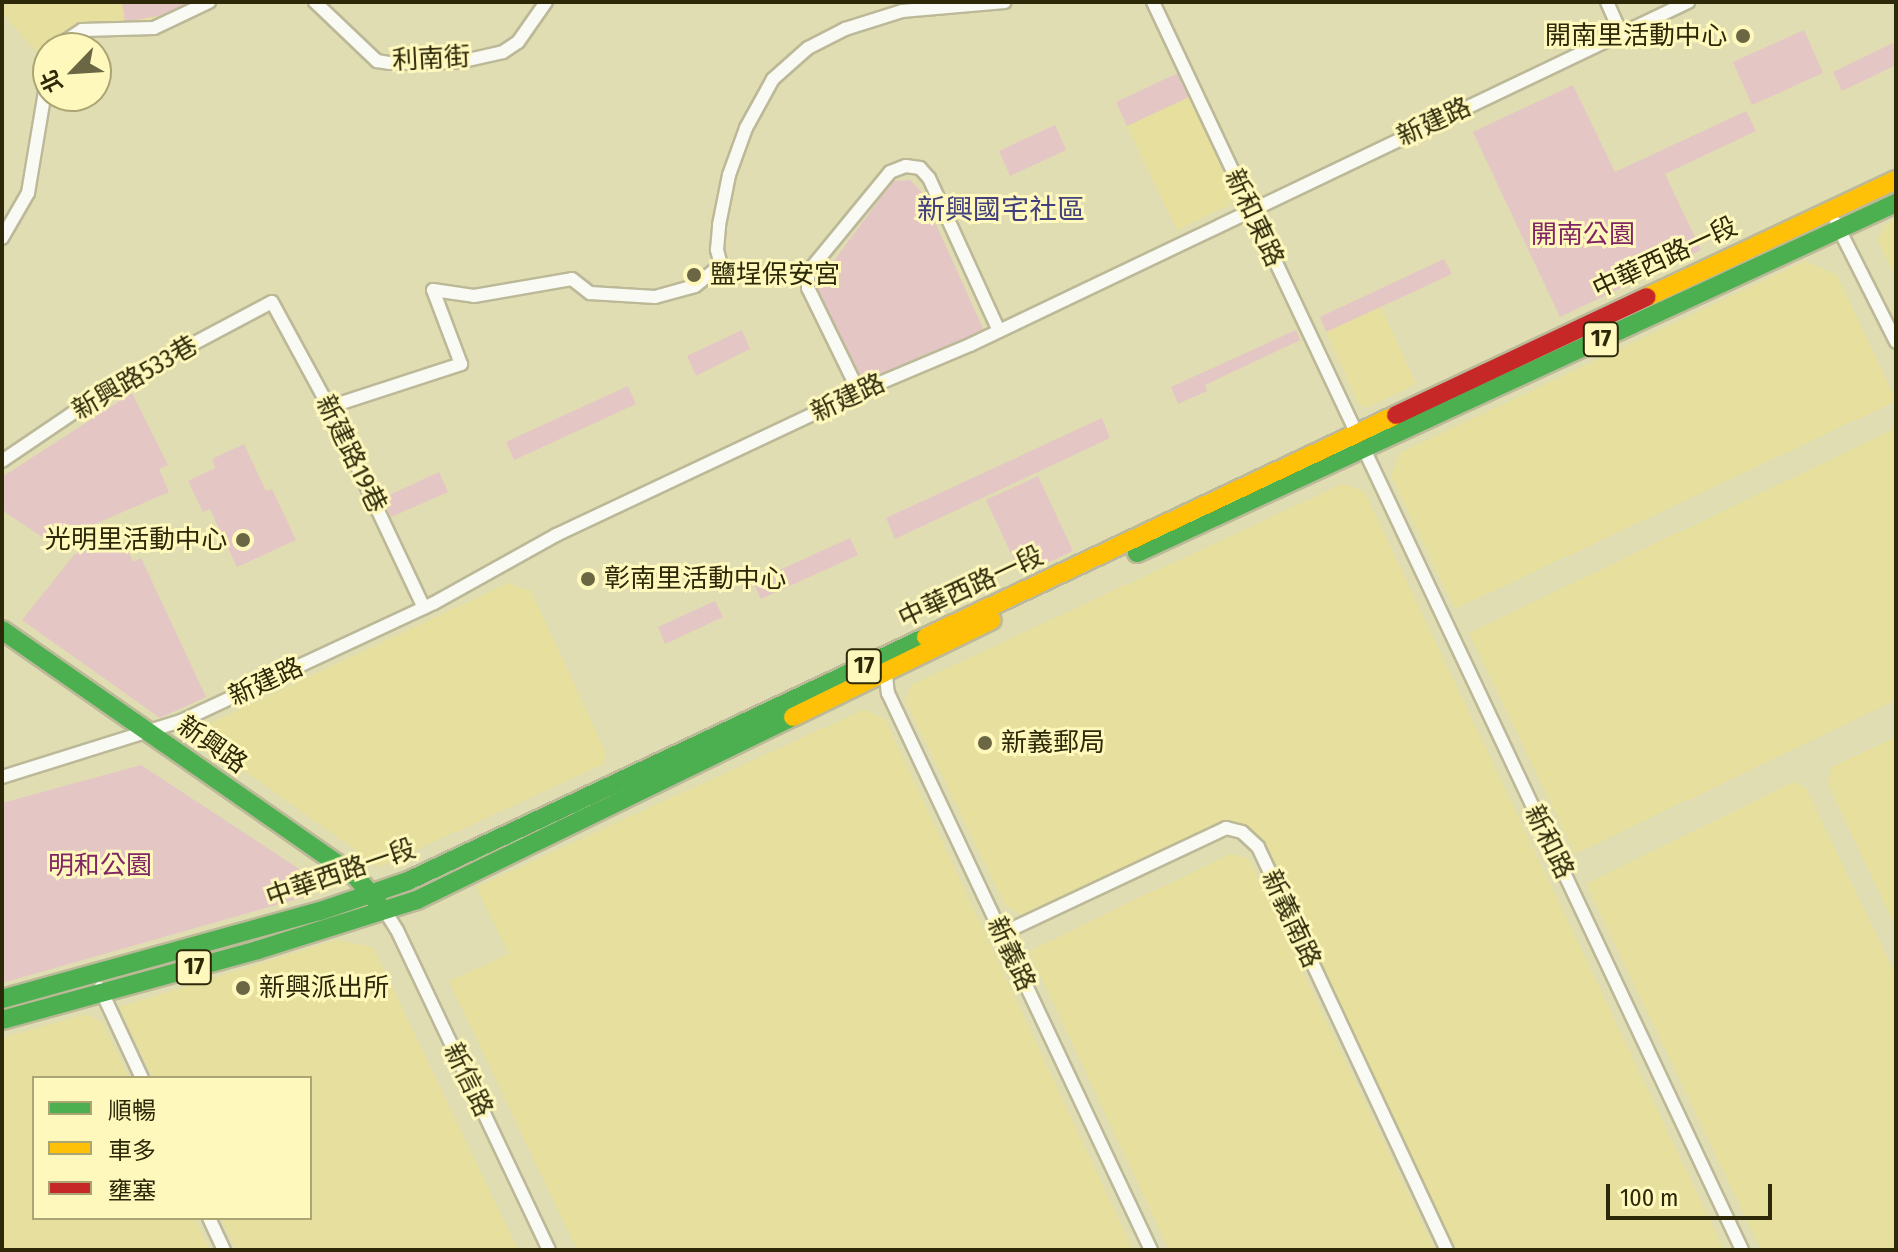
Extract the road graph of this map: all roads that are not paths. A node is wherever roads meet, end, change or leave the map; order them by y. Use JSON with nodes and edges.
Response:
{"nodes":[{"id":1,"x":209,"y":2,"type":"edge"},
{"id":2,"x":315,"y":2,"type":"edge"},
{"id":3,"x":546,"y":2,"type":"edge"},
{"id":4,"x":1005,"y":2,"type":"edge"},
{"id":5,"x":1153,"y":2,"type":"edge"},
{"id":6,"x":1607,"y":2,"type":"edge"},
{"id":7,"x":1688,"y":2,"type":"edge"},
{"id":8,"x":79,"y":32,"type":"edge"},
{"id":9,"x":1621,"y":34,"type":"junction"},
{"id":10,"x":42,"y":112,"type":"edge"},
{"id":11,"x":1896,"y":180,"type":"edge"},
{"id":12,"x":1896,"y":203,"type":"edge"},
{"id":13,"x":1250,"y":210,"type":"junction"},
{"id":14,"x":1830,"y":210,"type":"junction"},
{"id":15,"x":1840,"y":230,"type":"junction"},
{"id":16,"x":2,"y":238,"type":"edge"},
{"id":17,"x":272,"y":302,"type":"joint"},
{"id":18,"x":999,"y":331,"type":"junction"},
{"id":19,"x":1896,"y":342,"type":"edge"},
{"id":20,"x":859,"y":392,"type":"junction"},
{"id":21,"x":329,"y":407,"type":"junction"},
{"id":22,"x":1359,"y":441,"type":"junction"},
{"id":23,"x":2,"y":461,"type":"edge"},
{"id":24,"x":424,"y":608,"type":"junction"},
{"id":25,"x":2,"y":630,"type":"edge"},
{"id":26,"x":886,"y":664,"type":"junction"},
{"id":27,"x":149,"y":732,"type":"junction"},
{"id":28,"x":2,"y":777,"type":"edge"},
{"id":29,"x":372,"y":896,"type":"junction"},
{"id":30,"x":385,"y":911,"type":"junction"},
{"id":31,"x":1001,"y":934,"type":"junction"},
{"id":32,"x":93,"y":974,"type":"junction"},
{"id":33,"x":102,"y":992,"type":"junction"},
{"id":34,"x":2,"y":999,"type":"edge"},
{"id":35,"x":2,"y":1020,"type":"edge"},
{"id":36,"x":141,"y":1076,"type":"edge"},
{"id":37,"x":210,"y":1220,"type":"edge"},
{"id":38,"x":224,"y":1250,"type":"edge"},
{"id":39,"x":549,"y":1250,"type":"edge"},
{"id":40,"x":1151,"y":1250,"type":"edge"},
{"id":41,"x":1447,"y":1250,"type":"edge"},
{"id":42,"x":1742,"y":1250,"type":"edge"}],
"edges":[{"from":1,"to":8,"type":"street"},
{"from":2,"to":3,"type":"street","name":"利南街"},
{"from":4,"to":21,"type":"street"},
{"from":5,"to":13,"type":"street","name":"新和東路"},
{"from":6,"to":9,"type":"street"},
{"from":7,"to":9,"type":"street","name":"新建路"},
{"from":9,"to":13,"type":"street","name":"新建路"},
{"from":10,"to":16,"type":"street"},
{"from":11,"to":14,"type":"main road","name":"中華西路一段","number":"17"},
{"from":12,"to":15,"type":"main road","name":"中華西路一段","number":"17"},
{"from":13,"to":18,"type":"street","name":"新建路"},
{"from":13,"to":22,"type":"street","name":"新和東路"},
{"from":14,"to":15,"type":"street"},
{"from":14,"to":22,"type":"main road","name":"中華西路一段","number":"17"},
{"from":15,"to":19,"type":"street"},
{"from":15,"to":22,"type":"main road","name":"中華西路一段","number":"17"},
{"from":17,"to":21,"type":"street","name":"新建路19巷"},
{"from":17,"to":23,"type":"street","name":"新興路533巷"},
{"from":18,"to":20,"type":"street","name":"新建路"},
{"from":18,"to":20,"type":"street"},
{"from":20,"to":24,"type":"street","name":"新建路"},
{"from":21,"to":24,"type":"street","name":"新建路19巷"},
{"from":22,"to":26,"type":"main road","name":"中華西路一段","number":"17"},
{"from":22,"to":42,"type":"street","name":"新和路"},
{"from":24,"to":27,"type":"street","name":"新建路"},
{"from":25,"to":27,"type":"main road","name":"新興路"},
{"from":26,"to":29,"type":"main road","name":"中華西路一段","number":"17"},
{"from":26,"to":30,"type":"main road","name":"中華西路一段","number":"17"},
{"from":26,"to":31,"type":"street","name":"新義路"},
{"from":27,"to":28,"type":"street","name":"新建路"},
{"from":27,"to":29,"type":"main road","name":"新興路"},
{"from":29,"to":30,"type":"main road","name":"新興路"},
{"from":29,"to":32,"type":"main road","name":"中華西路一段","number":"17"},
{"from":30,"to":33,"type":"main road","name":"中華西路一段","number":"17"},
{"from":30,"to":39,"type":"street","name":"新信路"},
{"from":31,"to":40,"type":"street","name":"新義路"},
{"from":31,"to":41,"type":"street","name":"新義南路"},
{"from":32,"to":33,"type":"street"},
{"from":32,"to":34,"type":"main road","name":"中華西路一段","number":"17"},
{"from":33,"to":35,"type":"main road","name":"中華西路一段","number":"17"},
{"from":33,"to":36,"type":"street"},
{"from":37,"to":38,"type":"street"}]}
